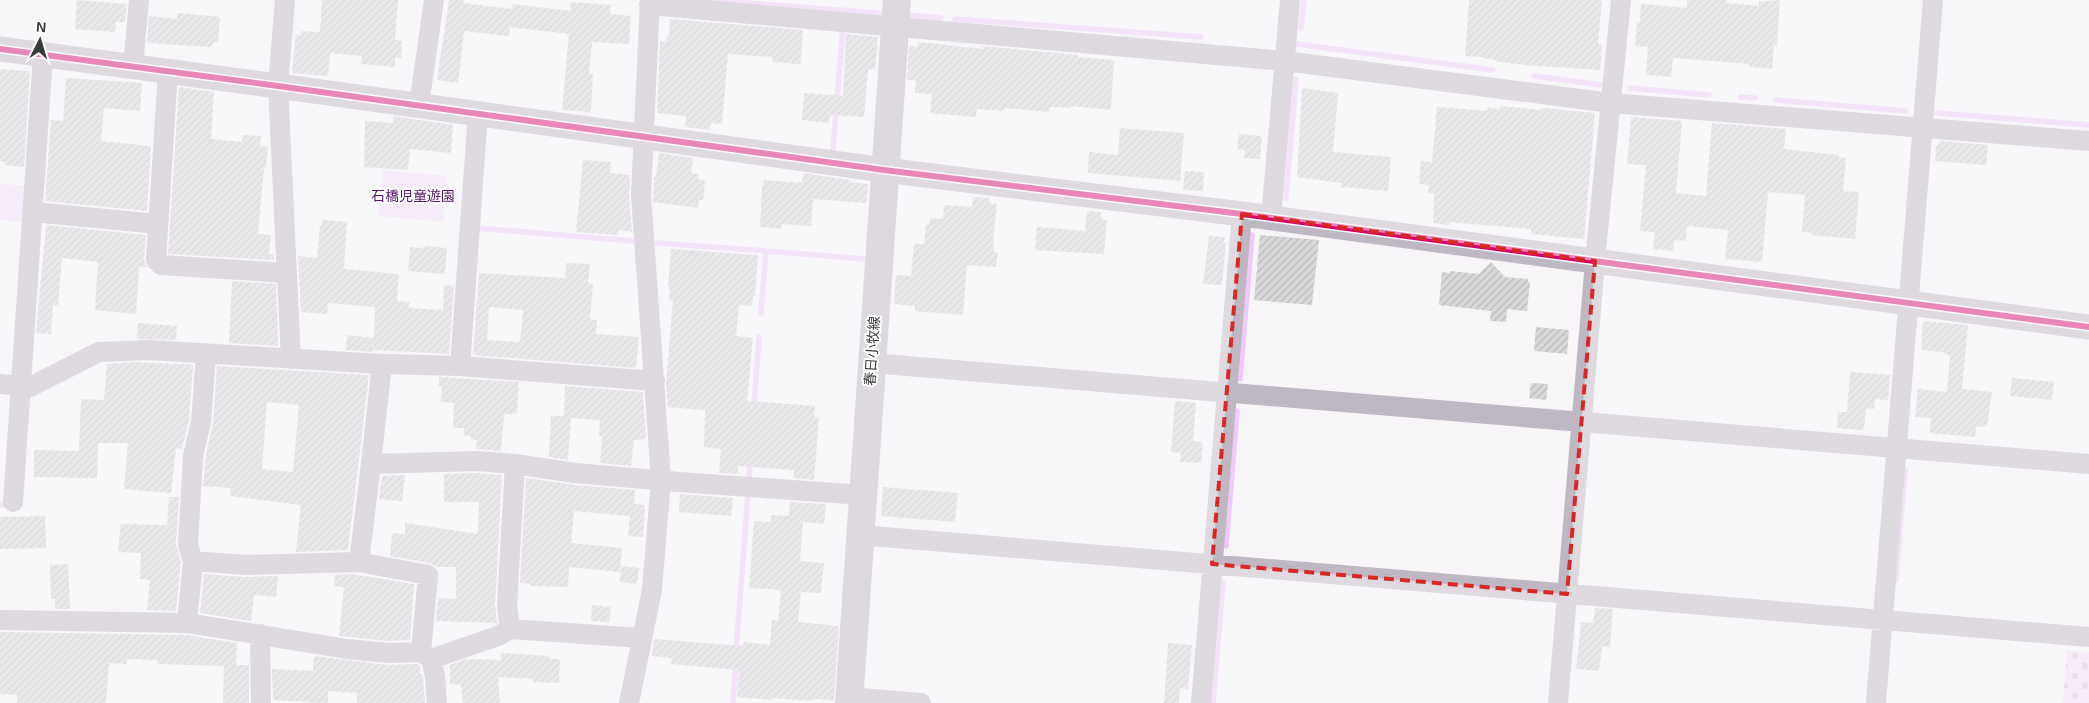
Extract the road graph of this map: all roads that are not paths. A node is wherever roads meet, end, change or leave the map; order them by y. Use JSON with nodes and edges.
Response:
{"nodes":[{"id":1,"x":139,"y":0,"type":"edge"},
{"id":2,"x":285,"y":0,"type":"edge"},
{"id":3,"x":434,"y":0,"type":"edge"},
{"id":4,"x":1290,"y":0,"type":"edge"},
{"id":5,"x":1621,"y":0,"type":"edge"},
{"id":6,"x":1933,"y":0,"type":"edge"},
{"id":7,"x":649,"y":3,"type":"edge"},
{"id":8,"x":896,"y":13,"type":"edge"},
{"id":9,"x":0,"y":49,"type":"edge"},
{"id":10,"x":43,"y":55,"type":"junction"},
{"id":11,"x":1285,"y":60,"type":"junction"},
{"id":12,"x":133,"y":67,"type":"junction"},
{"id":13,"x":168,"y":71,"type":"junction"},
{"id":14,"x":278,"y":86,"type":"junction"},
{"id":15,"x":1611,"y":103,"type":"junction"},
{"id":16,"x":419,"y":105,"type":"junction"},
{"id":17,"x":478,"y":113,"type":"junction"},
{"id":18,"x":1924,"y":127,"type":"junction"},
{"id":19,"x":642,"y":136,"type":"junction"},
{"id":20,"x":2089,"y":141,"type":"edge"},
{"id":21,"x":884,"y":170,"type":"junction"},
{"id":22,"x":33,"y":212,"type":"junction"},
{"id":23,"x":1242,"y":214,"type":"junction"},
{"id":24,"x":1271,"y":218,"type":"junction"},
{"id":25,"x":158,"y":224,"type":"junction"},
{"id":26,"x":1595,"y":261,"type":"junction"},
{"id":27,"x":286,"y":274,"type":"junction"},
{"id":28,"x":1910,"y":303,"type":"junction"},
{"id":29,"x":2089,"y":327,"type":"edge"},
{"id":30,"x":206,"y":355,"type":"junction"},
{"id":31,"x":291,"y":359,"type":"junction"},
{"id":32,"x":871,"y":363,"type":"junction"},
{"id":33,"x":382,"y":364,"type":"junction"},
{"id":34,"x":460,"y":366,"type":"junction"},
{"id":35,"x":655,"y":381,"type":"junction"},
{"id":36,"x":0,"y":384,"type":"edge"},
{"id":37,"x":21,"y":386,"type":"junction"},
{"id":38,"x":1227,"y":393,"type":"junction"},
{"id":39,"x":1581,"y":422,"type":"junction"},
{"id":40,"x":1897,"y":448,"type":"junction"},
{"id":41,"x":371,"y":464,"type":"junction"},
{"id":42,"x":515,"y":464,"type":"junction"},
{"id":43,"x":2089,"y":464,"type":"edge"},
{"id":44,"x":661,"y":480,"type":"junction"},
{"id":45,"x":863,"y":495,"type":"junction"},
{"id":46,"x":13,"y":502,"type":"dead end"},
{"id":47,"x":860,"y":535,"type":"junction"},
{"id":48,"x":192,"y":561,"type":"junction"},
{"id":49,"x":359,"y":562,"type":"junction"},
{"id":50,"x":1212,"y":564,"type":"junction"},
{"id":51,"x":1567,"y":594,"type":"junction"},
{"id":52,"x":0,"y":620,"type":"edge"},
{"id":53,"x":1882,"y":620,"type":"junction"},
{"id":54,"x":187,"y":623,"type":"junction"},
{"id":55,"x":510,"y":629,"type":"junction"},
{"id":56,"x":260,"y":634,"type":"junction"},
{"id":57,"x":2089,"y":637,"type":"edge"},
{"id":58,"x":641,"y":638,"type":"junction"},
{"id":59,"x":426,"y":655,"type":"junction"},
{"id":60,"x":849,"y":700,"type":"edge"},
{"id":61,"x":261,"y":703,"type":"edge"},
{"id":62,"x":437,"y":703,"type":"edge"},
{"id":63,"x":629,"y":703,"type":"edge"},
{"id":64,"x":921,"y":703,"type":"edge"},
{"id":65,"x":1201,"y":703,"type":"edge"},
{"id":66,"x":1558,"y":703,"type":"edge"},
{"id":67,"x":1876,"y":703,"type":"edge"}],
"edges":[{"from":1,"to":12,"type":"street"},
{"from":2,"to":14,"type":"street"},
{"from":3,"to":16,"type":"street"},
{"from":4,"to":11,"type":"street"},
{"from":5,"to":15,"type":"street"},
{"from":6,"to":18,"type":"street"},
{"from":7,"to":8,"type":"street"},
{"from":7,"to":19,"type":"street"},
{"from":8,"to":11,"type":"street"},
{"from":8,"to":21,"type":"main road","name":"春日小牧線"},
{"from":9,"to":10,"type":"street"},
{"from":10,"to":12,"type":"street"},
{"from":10,"to":22,"type":"street"},
{"from":11,"to":15,"type":"street"},
{"from":11,"to":24,"type":"street"},
{"from":12,"to":13,"type":"street"},
{"from":13,"to":14,"type":"street"},
{"from":13,"to":25,"type":"street"},
{"from":14,"to":16,"type":"street"},
{"from":14,"to":27,"type":"street"},
{"from":15,"to":18,"type":"street"},
{"from":15,"to":26,"type":"street"},
{"from":16,"to":17,"type":"street"},
{"from":17,"to":19,"type":"street"},
{"from":17,"to":34,"type":"street"},
{"from":18,"to":20,"type":"street"},
{"from":18,"to":28,"type":"street"},
{"from":19,"to":21,"type":"street"},
{"from":19,"to":35,"type":"street"},
{"from":21,"to":23,"type":"street"},
{"from":21,"to":32,"type":"main road","name":"春日小牧線"},
{"from":22,"to":25,"type":"street"},
{"from":22,"to":37,"type":"street"},
{"from":23,"to":24,"type":"street"},
{"from":23,"to":38,"type":"street"},
{"from":24,"to":26,"type":"street"},
{"from":25,"to":27,"type":"street"},
{"from":26,"to":28,"type":"street"},
{"from":26,"to":39,"type":"street"},
{"from":27,"to":31,"type":"street"},
{"from":28,"to":29,"type":"street"},
{"from":28,"to":40,"type":"street"},
{"from":30,"to":31,"type":"street"},
{"from":30,"to":37,"type":"street"},
{"from":30,"to":48,"type":"street"},
{"from":31,"to":33,"type":"street"},
{"from":32,"to":38,"type":"street"},
{"from":32,"to":45,"type":"main road","name":"春日小牧線"},
{"from":33,"to":34,"type":"street"},
{"from":33,"to":41,"type":"street"},
{"from":34,"to":35,"type":"street"},
{"from":35,"to":44,"type":"street"},
{"from":36,"to":37,"type":"street"},
{"from":37,"to":46,"type":"street"},
{"from":38,"to":39,"type":"street"},
{"from":38,"to":50,"type":"street"},
{"from":39,"to":40,"type":"street"},
{"from":39,"to":51,"type":"street"},
{"from":40,"to":43,"type":"street"},
{"from":40,"to":53,"type":"street"},
{"from":41,"to":42,"type":"street"},
{"from":41,"to":49,"type":"street"},
{"from":42,"to":44,"type":"street"},
{"from":42,"to":55,"type":"street"},
{"from":44,"to":45,"type":"street"},
{"from":44,"to":58,"type":"street"},
{"from":45,"to":47,"type":"main road","name":"春日小牧線"},
{"from":47,"to":50,"type":"street"},
{"from":47,"to":60,"type":"main road","name":"春日小牧線"},
{"from":48,"to":49,"type":"street"},
{"from":48,"to":54,"type":"street"},
{"from":49,"to":59,"type":"street"},
{"from":50,"to":51,"type":"street"},
{"from":50,"to":65,"type":"street"},
{"from":51,"to":53,"type":"street"},
{"from":51,"to":66,"type":"street"},
{"from":52,"to":54,"type":"street"},
{"from":53,"to":57,"type":"street"},
{"from":53,"to":67,"type":"street"},
{"from":54,"to":56,"type":"street"},
{"from":55,"to":58,"type":"street"},
{"from":55,"to":59,"type":"street"},
{"from":56,"to":59,"type":"street"},
{"from":56,"to":61,"type":"street"},
{"from":58,"to":63,"type":"street"},
{"from":59,"to":62,"type":"street"},
{"from":60,"to":64,"type":"street"}]}
